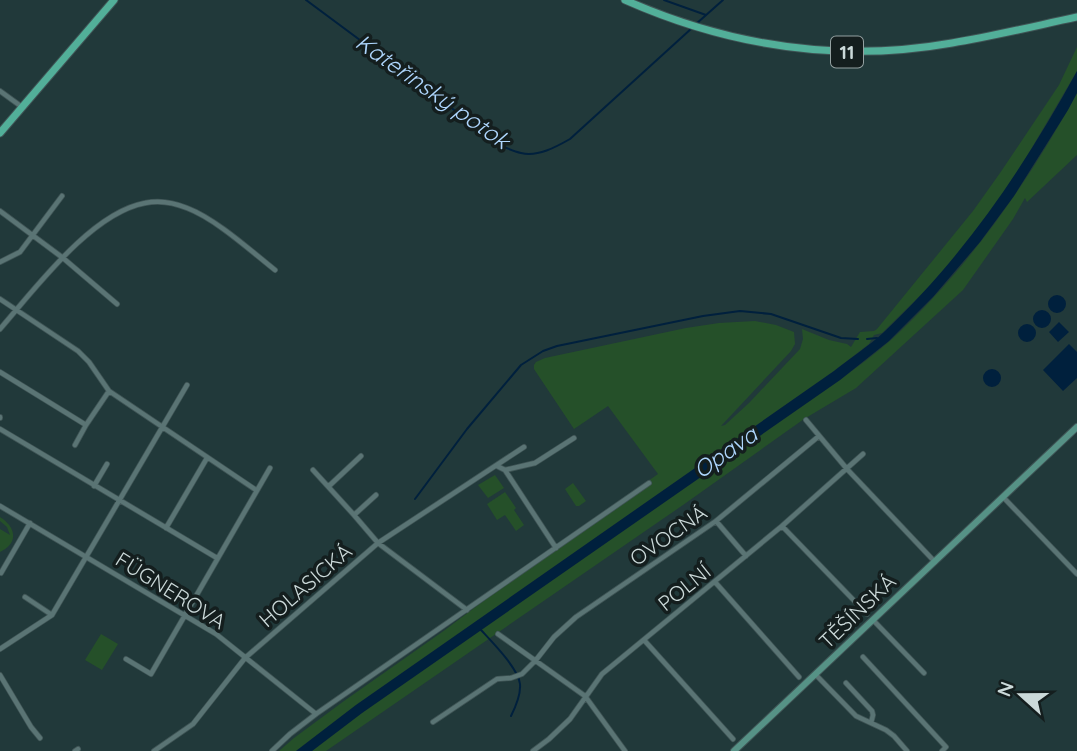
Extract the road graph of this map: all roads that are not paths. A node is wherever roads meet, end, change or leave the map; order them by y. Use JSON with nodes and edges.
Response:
{"nodes":[{"id":1,"x":114,"y":0,"type":"edge"},
{"id":2,"x":625,"y":0,"type":"edge"},
{"id":3,"x":1077,"y":17,"type":"edge"},
{"id":4,"x":0,"y":91,"type":"edge"},
{"id":5,"x":22,"y":107,"type":"junction"},
{"id":6,"x":0,"y":133,"type":"edge"},
{"id":7,"x":62,"y":196,"type":"dead end"},
{"id":8,"x":0,"y":211,"type":"edge"},
{"id":9,"x":33,"y":235,"type":"junction"},
{"id":10,"x":63,"y":258,"type":"junction"},
{"id":11,"x":0,"y":262,"type":"edge"},
{"id":12,"x":275,"y":270,"type":"dead end"},
{"id":13,"x":0,"y":299,"type":"edge"},
{"id":14,"x":117,"y":304,"type":"dead end"},
{"id":15,"x":17,"y":310,"type":"junction"},
{"id":16,"x":0,"y":329,"type":"edge"},
{"id":17,"x":0,"y":372,"type":"edge"},
{"id":18,"x":187,"y":385,"type":"dead end"},
{"id":19,"x":109,"y":391,"type":"junction"},
{"id":20,"x":806,"y":420,"type":"dead end"},
{"id":21,"x":86,"y":425,"type":"junction"},
{"id":22,"x":162,"y":427,"type":"junction"},
{"id":23,"x":1077,"y":427,"type":"edge"},
{"id":24,"x":0,"y":429,"type":"edge"},
{"id":25,"x":819,"y":436,"type":"junction"},
{"id":26,"x":574,"y":438,"type":"dead end"},
{"id":27,"x":75,"y":444,"type":"dead end"},
{"id":28,"x":524,"y":447,"type":"dead end"},
{"id":29,"x":863,"y":454,"type":"dead end"},
{"id":30,"x":361,"y":456,"type":"dead end"},
{"id":31,"x":207,"y":458,"type":"junction"},
{"id":32,"x":107,"y":464,"type":"dead end"},
{"id":33,"x":497,"y":466,"type":"junction"},
{"id":34,"x":271,"y":468,"type":"dead end"},
{"id":35,"x":847,"y":469,"type":"junction"},
{"id":36,"x":313,"y":470,"type":"dead end"},
{"id":37,"x":505,"y":470,"type":"junction"},
{"id":38,"x":649,"y":482,"type":"dead end"},
{"id":39,"x":94,"y":486,"type":"junction"},
{"id":40,"x":329,"y":486,"type":"junction"},
{"id":41,"x":256,"y":490,"type":"junction"},
{"id":42,"x":376,"y":495,"type":"dead end"},
{"id":43,"x":1003,"y":497,"type":"junction"},
{"id":44,"x":119,"y":500,"type":"junction"},
{"id":45,"x":0,"y":506,"type":"edge"},
{"id":46,"x":354,"y":515,"type":"junction"},
{"id":47,"x":716,"y":521,"type":"junction"},
{"id":48,"x":30,"y":523,"type":"junction"},
{"id":49,"x":782,"y":526,"type":"junction"},
{"id":50,"x":166,"y":528,"type":"junction"},
{"id":51,"x":378,"y":543,"type":"junction"},
{"id":52,"x":556,"y":548,"type":"junction"},
{"id":53,"x":746,"y":556,"type":"junction"},
{"id":54,"x":87,"y":557,"type":"junction"},
{"id":55,"x":217,"y":558,"type":"junction"},
{"id":56,"x":935,"y":562,"type":"junction"},
{"id":57,"x":1,"y":573,"type":"edge"},
{"id":58,"x":1077,"y":574,"type":"edge"},
{"id":59,"x":715,"y":582,"type":"junction"},
{"id":60,"x":25,"y":597,"type":"dead end"},
{"id":61,"x":467,"y":610,"type":"junction"},
{"id":62,"x":867,"y":614,"type":"dead end"},
{"id":63,"x":52,"y":615,"type":"junction"},
{"id":64,"x":186,"y":616,"type":"junction"},
{"id":65,"x":873,"y":620,"type":"junction"},
{"id":66,"x":498,"y":634,"type":"dead end"},
{"id":67,"x":644,"y":640,"type":"junction"},
{"id":68,"x":0,"y":649,"type":"edge"},
{"id":69,"x":863,"y":657,"type":"dead end"},
{"id":70,"x":245,"y":658,"type":"junction"},
{"id":71,"x":127,"y":659,"type":"dead end"},
{"id":72,"x":536,"y":660,"type":"junction"},
{"id":73,"x":924,"y":673,"type":"dead end"},
{"id":74,"x":0,"y":675,"type":"edge"},
{"id":75,"x":816,"y":675,"type":"junction"},
{"id":76,"x":799,"y":677,"type":"dead end"},
{"id":77,"x":846,"y":683,"type":"dead end"},
{"id":78,"x":585,"y":696,"type":"junction"},
{"id":79,"x":316,"y":714,"type":"junction"},
{"id":80,"x":433,"y":722,"type":"dead end"},
{"id":81,"x":871,"y":723,"type":"junction"},
{"id":82,"x":40,"y":738,"type":"dead end"},
{"id":83,"x":733,"y":739,"type":"dead end"},
{"id":84,"x":946,"y":750,"type":"edge"},
{"id":85,"x":154,"y":751,"type":"edge"},
{"id":86,"x":272,"y":751,"type":"edge"},
{"id":87,"x":533,"y":751,"type":"edge"},
{"id":88,"x":625,"y":751,"type":"edge"},
{"id":89,"x":734,"y":751,"type":"edge"},
{"id":90,"x":907,"y":751,"type":"edge"}],
"edges":[{"from":1,"to":5,"type":"main road"},
{"from":2,"to":3,"type":"main road","number":"11"},
{"from":4,"to":5,"type":"street"},
{"from":5,"to":6,"type":"main road"},
{"from":7,"to":9,"type":"street"},
{"from":8,"to":9,"type":"street"},
{"from":9,"to":10,"type":"street"},
{"from":9,"to":11,"type":"street"},
{"from":10,"to":12,"type":"street"},
{"from":10,"to":14,"type":"street"},
{"from":10,"to":15,"type":"street"},
{"from":13,"to":15,"type":"street"},
{"from":15,"to":16,"type":"street"},
{"from":15,"to":19,"type":"street"},
{"from":17,"to":21,"type":"street"},
{"from":18,"to":22,"type":"street"},
{"from":19,"to":21,"type":"street"},
{"from":19,"to":22,"type":"street"},
{"from":20,"to":25,"type":"street"},
{"from":21,"to":27,"type":"street"},
{"from":22,"to":31,"type":"street"},
{"from":22,"to":44,"type":"street"},
{"from":23,"to":43,"type":"street","name":"TĚŠÍNSKÁ"},
{"from":24,"to":39,"type":"street"},
{"from":25,"to":35,"type":"street"},
{"from":25,"to":47,"type":"street","name":"OVOCNÁ"},
{"from":26,"to":37,"type":"street"},
{"from":28,"to":33,"type":"street","name":"HOLASICKÁ"},
{"from":29,"to":35,"type":"street","name":"POLNÍ"},
{"from":30,"to":40,"type":"street"},
{"from":31,"to":41,"type":"street"},
{"from":31,"to":50,"type":"street"},
{"from":32,"to":39,"type":"street"},
{"from":33,"to":37,"type":"street"},
{"from":33,"to":51,"type":"street","name":"HOLASICKÁ"},
{"from":34,"to":41,"type":"street"},
{"from":35,"to":49,"type":"street","name":"POLNÍ"},
{"from":35,"to":56,"type":"street"},
{"from":36,"to":40,"type":"street"},
{"from":37,"to":52,"type":"street"},
{"from":38,"to":52,"type":"street"},
{"from":39,"to":44,"type":"street"},
{"from":40,"to":46,"type":"street"},
{"from":41,"to":55,"type":"street"},
{"from":42,"to":46,"type":"street"},
{"from":43,"to":56,"type":"street","name":"TĚŠÍNSKÁ"},
{"from":43,"to":58,"type":"street"},
{"from":44,"to":50,"type":"street"},
{"from":44,"to":54,"type":"street"},
{"from":45,"to":48,"type":"street","name":"FÜGNEROVA"},
{"from":46,"to":51,"type":"street"},
{"from":47,"to":53,"type":"street"},
{"from":47,"to":72,"type":"street","name":"OVOCNÁ"},
{"from":48,"to":54,"type":"street","name":"FÜGNEROVA"},
{"from":48,"to":57,"type":"street"},
{"from":49,"to":53,"type":"street","name":"POLNÍ"},
{"from":49,"to":62,"type":"street"},
{"from":50,"to":55,"type":"street"},
{"from":51,"to":61,"type":"street"},
{"from":51,"to":70,"type":"street","name":"HOLASICKÁ"},
{"from":52,"to":61,"type":"street"},
{"from":53,"to":59,"type":"street","name":"POLNÍ"},
{"from":54,"to":63,"type":"street"},
{"from":54,"to":64,"type":"street","name":"FÜGNEROVA"},
{"from":55,"to":64,"type":"street"},
{"from":56,"to":65,"type":"street","name":"TĚŠÍNSKÁ"},
{"from":59,"to":67,"type":"street","name":"POLNÍ"},
{"from":59,"to":76,"type":"street"},
{"from":60,"to":63,"type":"street"},
{"from":61,"to":79,"type":"street"},
{"from":63,"to":68,"type":"street"},
{"from":64,"to":70,"type":"street","name":"FÜGNEROVA"},
{"from":64,"to":71,"type":"street"},
{"from":65,"to":73,"type":"street"},
{"from":65,"to":75,"type":"street","name":"TĚŠÍNSKÁ"},
{"from":66,"to":72,"type":"street"},
{"from":67,"to":78,"type":"street","name":"POLNÍ"},
{"from":67,"to":83,"type":"street"},
{"from":69,"to":84,"type":"street"},
{"from":70,"to":79,"type":"street","name":"FÜGNEROVA"},
{"from":70,"to":85,"type":"street","name":"HOLASICKÁ"},
{"from":72,"to":78,"type":"street"},
{"from":72,"to":80,"type":"street","name":"OVOCNÁ"},
{"from":74,"to":82,"type":"street"},
{"from":75,"to":81,"type":"street"},
{"from":75,"to":89,"type":"street","name":"TĚŠÍNSKÁ"},
{"from":77,"to":81,"type":"street"},
{"from":78,"to":87,"type":"street","name":"POLNÍ"},
{"from":78,"to":88,"type":"street"},
{"from":79,"to":86,"type":"street"},
{"from":81,"to":90,"type":"street"}]}
